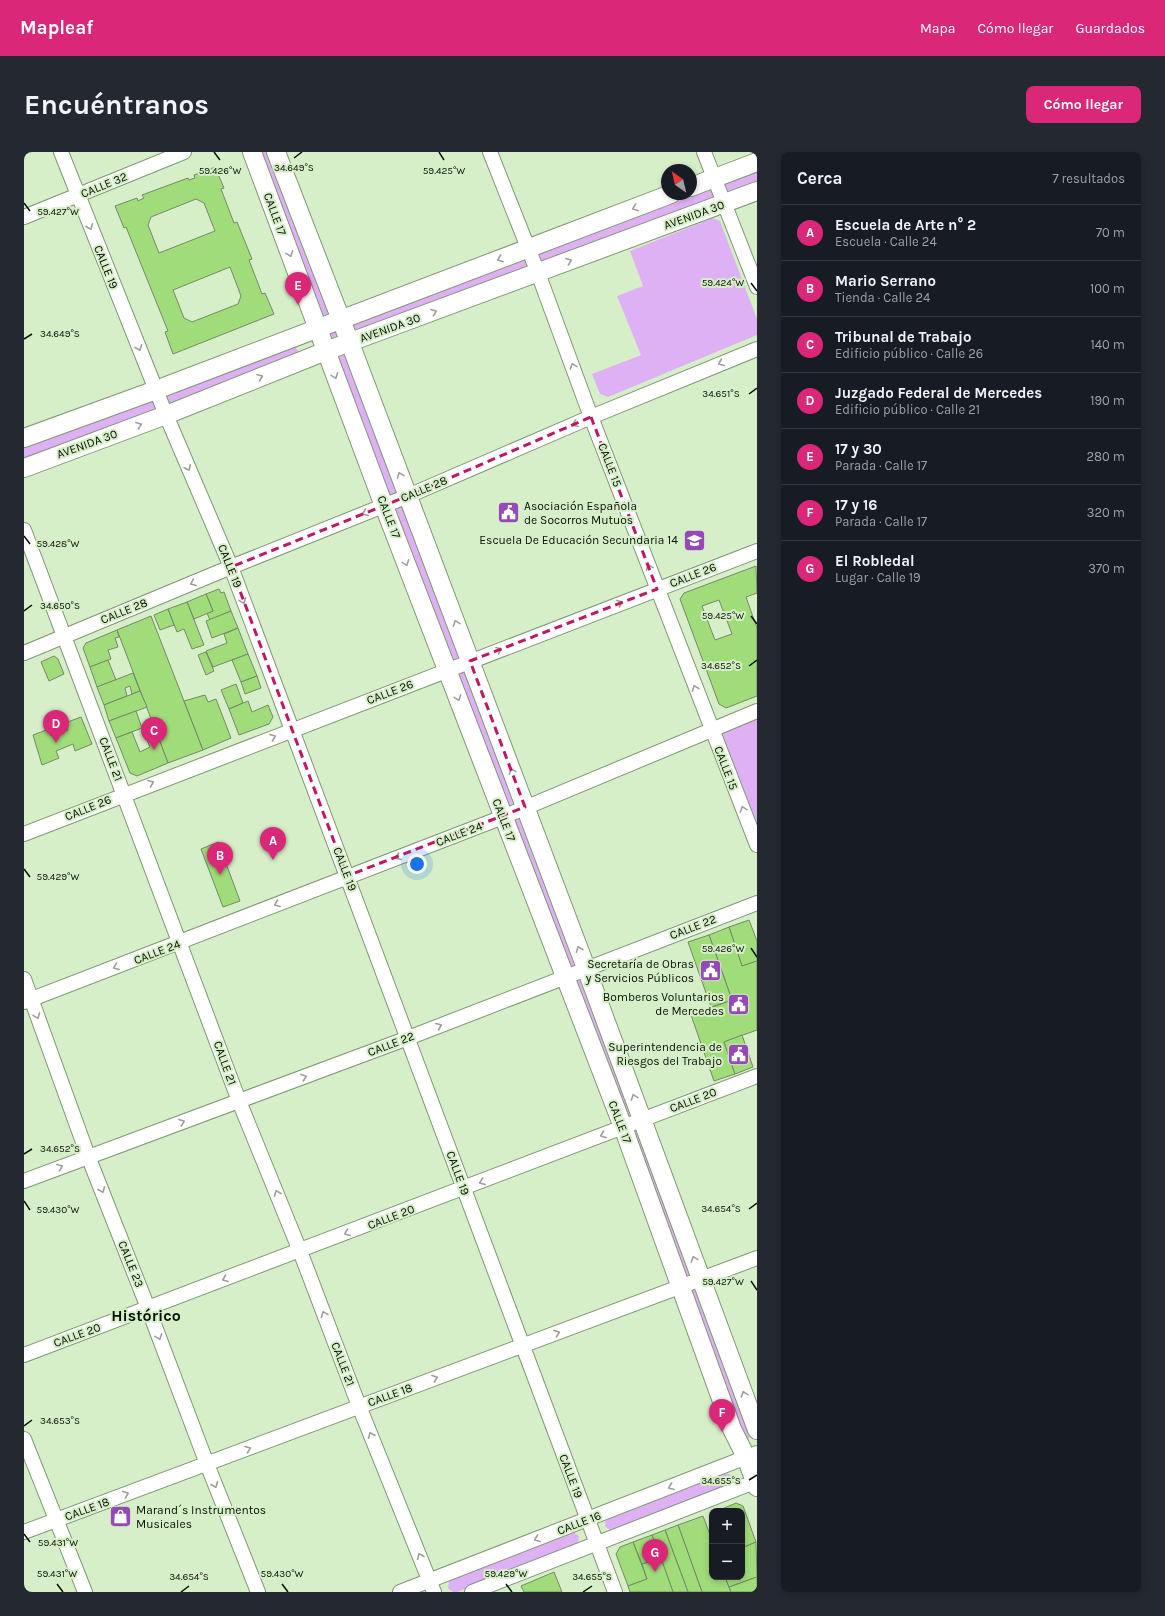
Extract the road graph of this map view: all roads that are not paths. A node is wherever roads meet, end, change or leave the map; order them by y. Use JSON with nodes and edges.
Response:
{"nodes":[{"id":1,"x":60,"y":152,"type":"edge"},
{"id":2,"x":184,"y":152,"type":"edge"},
{"id":3,"x":252,"y":152,"type":"edge"},
{"id":4,"x":276,"y":152,"type":"edge"},
{"id":5,"x":490,"y":152,"type":"edge"},
{"id":6,"x":704,"y":152,"type":"edge"},
{"id":7,"x":757,"y":162,"type":"edge"},
{"id":8,"x":714,"y":178,"type":"junction"},
{"id":9,"x":697,"y":185,"type":"edge"},
{"id":10,"x":757,"y":191,"type":"edge"},
{"id":11,"x":78,"y":196,"type":"junction"},
{"id":12,"x":661,"y":198,"type":"edge"},
{"id":13,"x":724,"y":204,"type":"junction"},
{"id":14,"x":24,"y":217,"type":"edge"},
{"id":15,"x":528,"y":248,"type":"junction"},
{"id":16,"x":538,"y":273,"type":"junction"},
{"id":17,"x":757,"y":287,"type":"edge"},
{"id":18,"x":342,"y":320,"type":"junction"},
{"id":19,"x":317,"y":329,"type":"junction"},
{"id":20,"x":350,"y":343,"type":"junction"},
{"id":21,"x":757,"y":349,"type":"edge"},
{"id":22,"x":326,"y":351,"type":"junction"},
{"id":23,"x":156,"y":390,"type":"junction"},
{"id":24,"x":166,"y":415,"type":"junction"},
{"id":25,"x":591,"y":417,"type":"junction"},
{"id":26,"x":24,"y":438,"type":"edge"},
{"id":27,"x":24,"y":468,"type":"edge"},
{"id":28,"x":408,"y":496,"type":"junction"},
{"id":29,"x":384,"y":506,"type":"junction"},
{"id":30,"x":24,"y":530,"type":"edge"},
{"id":31,"x":757,"y":551,"type":"edge"},
{"id":32,"x":231,"y":567,"type":"junction"},
{"id":33,"x":657,"y":589,"type":"junction"},
{"id":34,"x":64,"y":636,"type":"junction"},
{"id":35,"x":24,"y":653,"type":"edge"},
{"id":36,"x":470,"y":661,"type":"junction"},
{"id":37,"x":448,"y":670,"type":"junction"},
{"id":38,"x":757,"y":711,"type":"edge"},
{"id":39,"x":711,"y":729,"type":"junction"},
{"id":40,"x":292,"y":730,"type":"junction"},
{"id":41,"x":124,"y":794,"type":"junction"},
{"id":42,"x":525,"y":807,"type":"junction"},
{"id":43,"x":503,"y":817,"type":"junction"},
{"id":44,"x":24,"y":834,"type":"edge"},
{"id":45,"x":757,"y":845,"type":"edge"},
{"id":46,"x":347,"y":876,"type":"junction"},
{"id":47,"x":757,"y":903,"type":"edge"},
{"id":48,"x":181,"y":942,"type":"junction"},
{"id":49,"x":586,"y":968,"type":"junction"},
{"id":50,"x":564,"y":977,"type":"junction"},
{"id":51,"x":24,"y":979,"type":"edge"},
{"id":52,"x":28,"y":1001,"type":"edge"},
{"id":53,"x":408,"y":1038,"type":"junction"},
{"id":54,"x":757,"y":1076,"type":"edge"},
{"id":55,"x":240,"y":1101,"type":"junction"},
{"id":56,"x":642,"y":1119,"type":"junction"},
{"id":57,"x":622,"y":1127,"type":"junction"},
{"id":58,"x":88,"y":1156,"type":"junction"},
{"id":59,"x":24,"y":1181,"type":"edge"},
{"id":60,"x":464,"y":1189,"type":"junction"},
{"id":61,"x":300,"y":1251,"type":"junction"},
{"id":62,"x":757,"y":1258,"type":"edge"},
{"id":63,"x":701,"y":1279,"type":"junction"},
{"id":64,"x":680,"y":1287,"type":"junction"},
{"id":65,"x":148,"y":1308,"type":"junction"},
{"id":66,"x":521,"y":1347,"type":"junction"},
{"id":67,"x":24,"y":1355,"type":"edge"},
{"id":68,"x":359,"y":1406,"type":"junction"},
{"id":69,"x":757,"y":1430,"type":"edge"},
{"id":70,"x":24,"y":1440,"type":"edge"},
{"id":71,"x":752,"y":1455,"type":"edge"},
{"id":72,"x":207,"y":1464,"type":"junction"},
{"id":73,"x":756,"y":1483,"type":"edge"},
{"id":74,"x":588,"y":1519,"type":"junction"},
{"id":75,"x":56,"y":1521,"type":"junction"},
{"id":76,"x":24,"y":1532,"type":"edge"},
{"id":77,"x":597,"y":1544,"type":"junction"},
{"id":78,"x":432,"y":1586,"type":"edge"},
{"id":79,"x":84,"y":1592,"type":"edge"},
{"id":80,"x":258,"y":1592,"type":"edge"},
{"id":81,"x":400,"y":1592,"type":"edge"},
{"id":82,"x":472,"y":1592,"type":"edge"},
{"id":83,"x":615,"y":1592,"type":"edge"}],
"edges":[{"from":1,"to":11,"type":"street","name":"CALLE 19"},
{"from":2,"to":11,"type":"street","name":"CALLE 32"},
{"from":3,"to":19,"type":"main road","name":"CALLE 17","one_way":true},
{"from":4,"to":18,"type":"main road","name":"CALLE 17"},
{"from":5,"to":15,"type":"street","name":"CALLE 15"},
{"from":6,"to":8,"type":"street"},
{"from":7,"to":8,"type":"main road"},
{"from":8,"to":9,"type":"main road"},
{"from":8,"to":13,"type":"street"},
{"from":10,"to":13,"type":"main road","name":"AVENIDA 30"},
{"from":11,"to":14,"type":"street","name":"CALLE 32"},
{"from":11,"to":23,"type":"street","name":"CALLE 19","one_way":true},
{"from":12,"to":15,"type":"main road","name":"AVENIDA 30","one_way":true},
{"from":16,"to":13,"type":"main road","name":"AVENIDA 30","one_way":true},
{"from":13,"to":17,"type":"street"},
{"from":15,"to":16,"type":"street","name":"CALLE 15"},
{"from":15,"to":18,"type":"main road","name":"AVENIDA 30","one_way":true},
{"from":20,"to":16,"type":"main road","name":"AVENIDA 30","one_way":true},
{"from":25,"to":16,"type":"street","name":"CALLE 15","one_way":true},
{"from":18,"to":19,"type":"main road","name":"AVENIDA 30"},
{"from":18,"to":20,"type":"main road","name":"CALLE 17"},
{"from":19,"to":22,"type":"main road","name":"CALLE 17"},
{"from":19,"to":23,"type":"main road","name":"AVENIDA 30"},
{"from":20,"to":22,"type":"main road","name":"AVENIDA 30"},
{"from":28,"to":20,"type":"main road","name":"CALLE 17","one_way":true},
{"from":21,"to":25,"type":"street","name":"CALLE 28","one_way":true},
{"from":24,"to":22,"type":"main road","name":"AVENIDA 30","one_way":true},
{"from":22,"to":29,"type":"main road","name":"CALLE 17","one_way":true},
{"from":23,"to":24,"type":"street","name":"CALLE 19"},
{"from":23,"to":26,"type":"main road","name":"AVENIDA 30"},
{"from":27,"to":24,"type":"main road","name":"AVENIDA 30","one_way":true},
{"from":24,"to":32,"type":"street","name":"CALLE 19","one_way":true},
{"from":25,"to":28,"type":"street","name":"CALLE 28","one_way":true},
{"from":33,"to":25,"type":"street","name":"CALLE 15","one_way":true},
{"from":28,"to":29,"type":"street","name":"CALLE 28"},
{"from":36,"to":28,"type":"main road","name":"CALLE 17","one_way":true},
{"from":29,"to":32,"type":"street","name":"CALLE 28","one_way":true},
{"from":29,"to":37,"type":"main road","name":"CALLE 17","one_way":true},
{"from":30,"to":34,"type":"street","name":"CALLE 21"},
{"from":31,"to":33,"type":"street","name":"CALLE 26"},
{"from":32,"to":34,"type":"street","name":"CALLE 28","one_way":true},
{"from":32,"to":40,"type":"street","name":"CALLE 19","one_way":true},
{"from":36,"to":33,"type":"street","name":"CALLE 26","one_way":true},
{"from":39,"to":33,"type":"street","name":"CALLE 15","one_way":true},
{"from":34,"to":35,"type":"street","name":"CALLE 28"},
{"from":34,"to":41,"type":"street","name":"CALLE 21"},
{"from":36,"to":37,"type":"street","name":"CALLE 26"},
{"from":42,"to":36,"type":"main road","name":"CALLE 17","one_way":true},
{"from":37,"to":40,"type":"street","name":"CALLE 26"},
{"from":37,"to":43,"type":"main road","name":"CALLE 17","one_way":true},
{"from":38,"to":39,"type":"street","name":"CALLE 24"},
{"from":39,"to":42,"type":"street","name":"CALLE 24"},
{"from":45,"to":39,"type":"street","name":"CALLE 15","one_way":true},
{"from":41,"to":40,"type":"street","name":"CALLE 26","one_way":true},
{"from":40,"to":46,"type":"street","name":"CALLE 19"},
{"from":41,"to":44,"type":"street","name":"CALLE 26"},
{"from":41,"to":48,"type":"street","name":"CALLE 21"},
{"from":42,"to":43,"type":"street","name":"CALLE 24"},
{"from":49,"to":42,"type":"main road","name":"CALLE 17","one_way":true},
{"from":43,"to":46,"type":"street","name":"CALLE 24","one_way":true},
{"from":43,"to":50,"type":"main road","name":"CALLE 17"},
{"from":46,"to":48,"type":"street","name":"CALLE 24","one_way":true},
{"from":46,"to":53,"type":"street","name":"CALLE 19"},
{"from":47,"to":49,"type":"street","name":"CALLE 22"},
{"from":48,"to":52,"type":"street","name":"CALLE 24","one_way":true},
{"from":48,"to":55,"type":"street","name":"CALLE 21"},
{"from":49,"to":50,"type":"street","name":"CALLE 22"},
{"from":56,"to":49,"type":"main road","name":"CALLE 17","one_way":true},
{"from":53,"to":50,"type":"street","name":"CALLE 22","one_way":true},
{"from":50,"to":57,"type":"main road","name":"CALLE 17"},
{"from":51,"to":52,"type":"street","name":"CALLE 23"},
{"from":52,"to":58,"type":"street","name":"CALLE 23","one_way":true},
{"from":55,"to":53,"type":"street","name":"CALLE 22","one_way":true},
{"from":53,"to":60,"type":"street","name":"CALLE 19"},
{"from":54,"to":56,"type":"street","name":"CALLE 20"},
{"from":58,"to":55,"type":"street","name":"CALLE 22","one_way":true},
{"from":61,"to":55,"type":"street","name":"CALLE 21","one_way":true},
{"from":56,"to":57,"type":"street","name":"CALLE 20"},
{"from":63,"to":56,"type":"main road","name":"CALLE 17","one_way":true},
{"from":57,"to":60,"type":"street","name":"CALLE 20","one_way":true},
{"from":57,"to":64,"type":"main road","name":"CALLE 17"},
{"from":59,"to":58,"type":"street","name":"CALLE 22","one_way":true},
{"from":58,"to":65,"type":"street","name":"CALLE 23","one_way":true},
{"from":60,"to":61,"type":"street","name":"CALLE 20","one_way":true},
{"from":60,"to":66,"type":"street","name":"CALLE 19"},
{"from":61,"to":65,"type":"street","name":"CALLE 20","one_way":true},
{"from":68,"to":61,"type":"street","name":"CALLE 21","one_way":true},
{"from":62,"to":63,"type":"street","name":"CALLE 18"},
{"from":63,"to":64,"type":"street","name":"CALLE 18"},
{"from":69,"to":63,"type":"main road","name":"CALLE 17","one_way":true},
{"from":66,"to":64,"type":"street","name":"CALLE 18","one_way":true},
{"from":64,"to":71,"type":"main road","name":"CALLE 17"},
{"from":65,"to":67,"type":"street","name":"CALLE 20"},
{"from":65,"to":72,"type":"street","name":"CALLE 23","one_way":true},
{"from":68,"to":66,"type":"street","name":"CALLE 18","one_way":true},
{"from":66,"to":74,"type":"street","name":"CALLE 19"},
{"from":72,"to":68,"type":"street","name":"CALLE 18","one_way":true},
{"from":78,"to":68,"type":"street","name":"CALLE 21","one_way":true},
{"from":70,"to":75,"type":"street"},
{"from":71,"to":73,"type":"main road","name":"CALLE 17"},
{"from":71,"to":74,"type":"street","name":"CALLE 16","one_way":true},
{"from":75,"to":72,"type":"street","name":"CALLE 18","one_way":true},
{"from":72,"to":80,"type":"street","name":"CALLE 23","one_way":true},
{"from":73,"to":77,"type":"street"},
{"from":74,"to":77,"type":"street","name":"CALLE 19"},
{"from":74,"to":78,"type":"street","name":"CALLE 16","one_way":true},
{"from":75,"to":76,"type":"street","name":"CALLE 18"},
{"from":75,"to":79,"type":"street"},
{"from":77,"to":82,"type":"street"},
{"from":77,"to":83,"type":"street","name":"CALLE 19"},
{"from":78,"to":81,"type":"street","name":"CALLE 16"}]}
